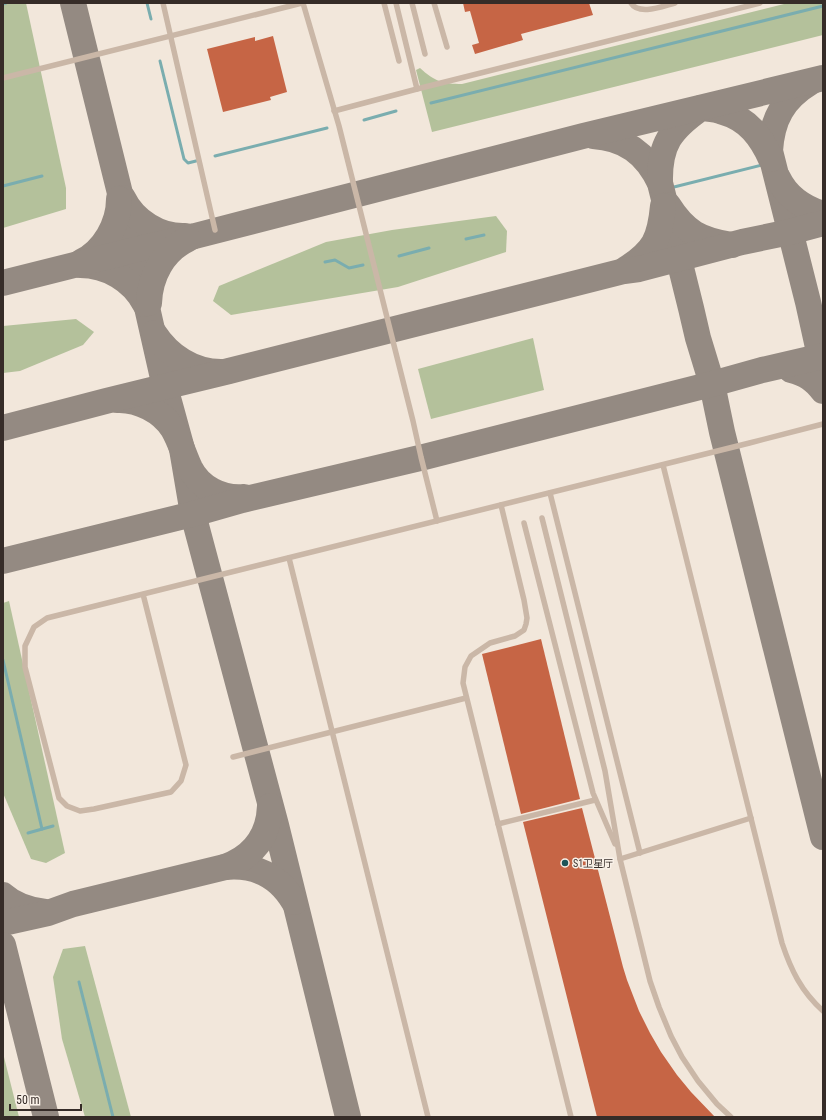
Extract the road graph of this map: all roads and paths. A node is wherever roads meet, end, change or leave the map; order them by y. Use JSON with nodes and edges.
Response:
{"nodes":[{"id":1,"x":163,"y":3,"type":"edge"},
{"id":2,"x":303,"y":3,"type":"edge"},
{"id":3,"x":384,"y":3,"type":"edge"},
{"id":4,"x":396,"y":3,"type":"edge"},
{"id":5,"x":412,"y":3,"type":"edge"},
{"id":6,"x":434,"y":3,"type":"edge"},
{"id":7,"x":631,"y":3,"type":"edge"},
{"id":8,"x":675,"y":3,"type":"edge"},
{"id":9,"x":760,"y":3,"type":"edge"},
{"id":10,"x":171,"y":36,"type":"junction"},
{"id":11,"x":447,"y":47,"type":"dead end"},
{"id":12,"x":425,"y":54,"type":"dead end"},
{"id":13,"x":399,"y":61,"type":"dead end"},
{"id":14,"x":3,"y":78,"type":"edge"},
{"id":15,"x":417,"y":89,"type":"junction"},
{"id":16,"x":334,"y":111,"type":"junction"},
{"id":17,"x":215,"y":230,"type":"dead end"},
{"id":18,"x":823,"y":424,"type":"edge"},
{"id":19,"x":664,"y":465,"type":"junction"},
{"id":20,"x":550,"y":493,"type":"junction"},
{"id":21,"x":501,"y":505,"type":"junction"},
{"id":22,"x":542,"y":518,"type":"dead end"},
{"id":23,"x":437,"y":521,"type":"junction"},
{"id":24,"x":524,"y":523,"type":"dead end"},
{"id":25,"x":289,"y":558,"type":"junction"},
{"id":26,"x":143,"y":594,"type":"junction"},
{"id":27,"x":466,"y":698,"type":"junction"},
{"id":28,"x":332,"y":732,"type":"junction"},
{"id":29,"x":233,"y":757,"type":"dead end"},
{"id":30,"x":595,"y":800,"type":"junction"},
{"id":31,"x":751,"y":818,"type":"junction"},
{"id":32,"x":498,"y":824,"type":"junction"},
{"id":33,"x":640,"y":853,"type":"junction"},
{"id":34,"x":620,"y":859,"type":"junction"},
{"id":35,"x":823,"y":1011,"type":"edge"},
{"id":36,"x":428,"y":1117,"type":"edge"},
{"id":37,"x":571,"y":1117,"type":"edge"},
{"id":38,"x":731,"y":1117,"type":"edge"}],
"edges":[{"from":1,"to":10,"type":"lane"},
{"from":2,"to":10,"type":"lane"},
{"from":2,"to":16,"type":"lane"},
{"from":3,"to":13,"type":"lane"},
{"from":4,"to":15,"type":"lane"},
{"from":5,"to":12,"type":"lane"},
{"from":6,"to":11,"type":"lane"},
{"from":7,"to":8,"type":"lane"},
{"from":9,"to":15,"type":"lane"},
{"from":10,"to":14,"type":"lane"},
{"from":10,"to":17,"type":"lane"},
{"from":15,"to":16,"type":"lane"},
{"from":16,"to":23,"type":"lane"},
{"from":18,"to":19,"type":"lane"},
{"from":19,"to":20,"type":"lane"},
{"from":19,"to":31,"type":"lane"},
{"from":20,"to":21,"type":"lane"},
{"from":20,"to":33,"type":"lane"},
{"from":21,"to":23,"type":"lane"},
{"from":21,"to":27,"type":"lane"},
{"from":22,"to":34,"type":"lane"},
{"from":23,"to":25,"type":"lane"},
{"from":24,"to":30,"type":"lane"},
{"from":25,"to":26,"type":"lane"},
{"from":25,"to":28,"type":"lane"},
{"from":26,"to":26,"type":"lane"},
{"from":27,"to":28,"type":"lane"},
{"from":27,"to":32,"type":"lane"},
{"from":28,"to":29,"type":"lane"},
{"from":28,"to":36,"type":"lane"},
{"from":30,"to":32,"type":"lane"},
{"from":30,"to":34,"type":"lane"},
{"from":31,"to":33,"type":"lane"},
{"from":31,"to":35,"type":"lane"},
{"from":32,"to":37,"type":"lane"},
{"from":33,"to":34,"type":"lane"},
{"from":34,"to":38,"type":"lane"}]}
